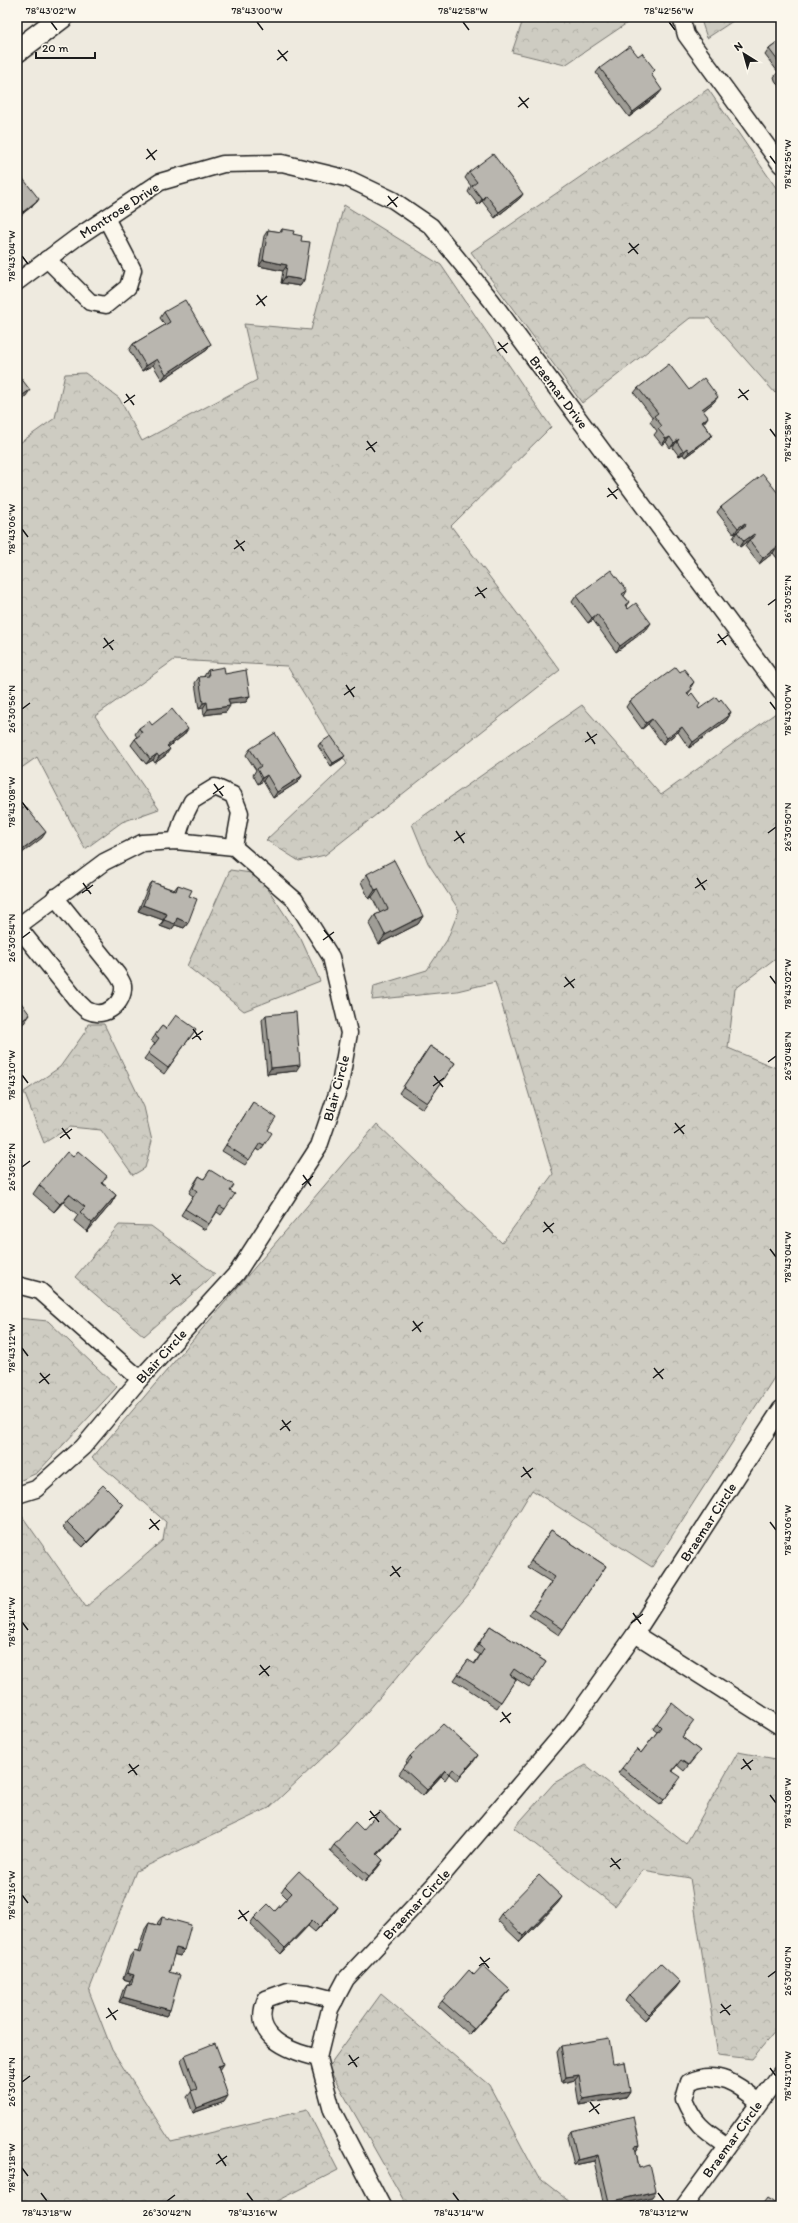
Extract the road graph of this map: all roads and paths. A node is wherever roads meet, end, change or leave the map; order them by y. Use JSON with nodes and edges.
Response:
{"nodes":[{"id":1,"x":62,"y":17,"type":"edge"},
{"id":2,"x":681,"y":17,"type":"edge"},
{"id":3,"x":17,"y":51,"type":"edge"},
{"id":4,"x":282,"y":163,"type":"joint"},
{"id":5,"x":781,"y":164,"type":"edge"},
{"id":6,"x":106,"y":218,"type":"junction"},
{"id":7,"x":47,"y":259,"type":"junction"},
{"id":8,"x":17,"y":282,"type":"edge"},
{"id":9,"x":781,"y":692,"type":"edge"},
{"id":10,"x":176,"y":841,"type":"junction"},
{"id":11,"x":234,"y":847,"type":"junction"},
{"id":12,"x":55,"y":897,"type":"junction"},
{"id":13,"x":17,"y":927,"type":"edge"},
{"id":14,"x":17,"y":1285,"type":"edge"},
{"id":15,"x":140,"y":1379,"type":"junction"},
{"id":16,"x":781,"y":1409,"type":"edge"},
{"id":17,"x":17,"y":1495,"type":"edge"},
{"id":18,"x":635,"y":1634,"type":"junction"},
{"id":19,"x":781,"y":1727,"type":"edge"},
{"id":20,"x":335,"y":2000,"type":"junction"},
{"id":21,"x":318,"y":2058,"type":"junction"},
{"id":22,"x":781,"y":2073,"type":"edge"},
{"id":23,"x":759,"y":2102,"type":"junction"},
{"id":24,"x":727,"y":2146,"type":"junction"},
{"id":25,"x":382,"y":2206,"type":"edge"},
{"id":26,"x":684,"y":2206,"type":"edge"}],
"edges":[{"from":1,"to":3,"type":"main road"},
{"from":2,"to":5,"type":"street"},
{"from":4,"to":6,"type":"street","name":"Montrose Drive"},
{"from":4,"to":9,"type":"street","name":"Braemar Drive"},
{"from":6,"to":7,"type":"street","name":"Montrose Drive"},
{"from":6,"to":7,"type":"street"},
{"from":7,"to":8,"type":"street","name":"Montrose Drive"},
{"from":10,"to":11,"type":"street"},
{"from":10,"to":11,"type":"street"},
{"from":10,"to":12,"type":"street"},
{"from":11,"to":15,"type":"street","name":"Blair Circle"},
{"from":12,"to":13,"type":"street"},
{"from":12,"to":13,"type":"street"},
{"from":14,"to":15,"type":"street"},
{"from":15,"to":17,"type":"street","name":"Blair Circle"},
{"from":16,"to":18,"type":"street","name":"Braemar Circle"},
{"from":18,"to":19,"type":"street"},
{"from":18,"to":20,"type":"street","name":"Braemar Circle"},
{"from":20,"to":21,"type":"street","name":"Braemar Circle"},
{"from":20,"to":21,"type":"street"},
{"from":21,"to":25,"type":"street","name":"Braemar Circle"},
{"from":22,"to":23,"type":"street","name":"Braemar Circle"},
{"from":23,"to":24,"type":"street","name":"Braemar Circle"},
{"from":23,"to":24,"type":"street"},
{"from":24,"to":26,"type":"street","name":"Braemar Circle"}]}
